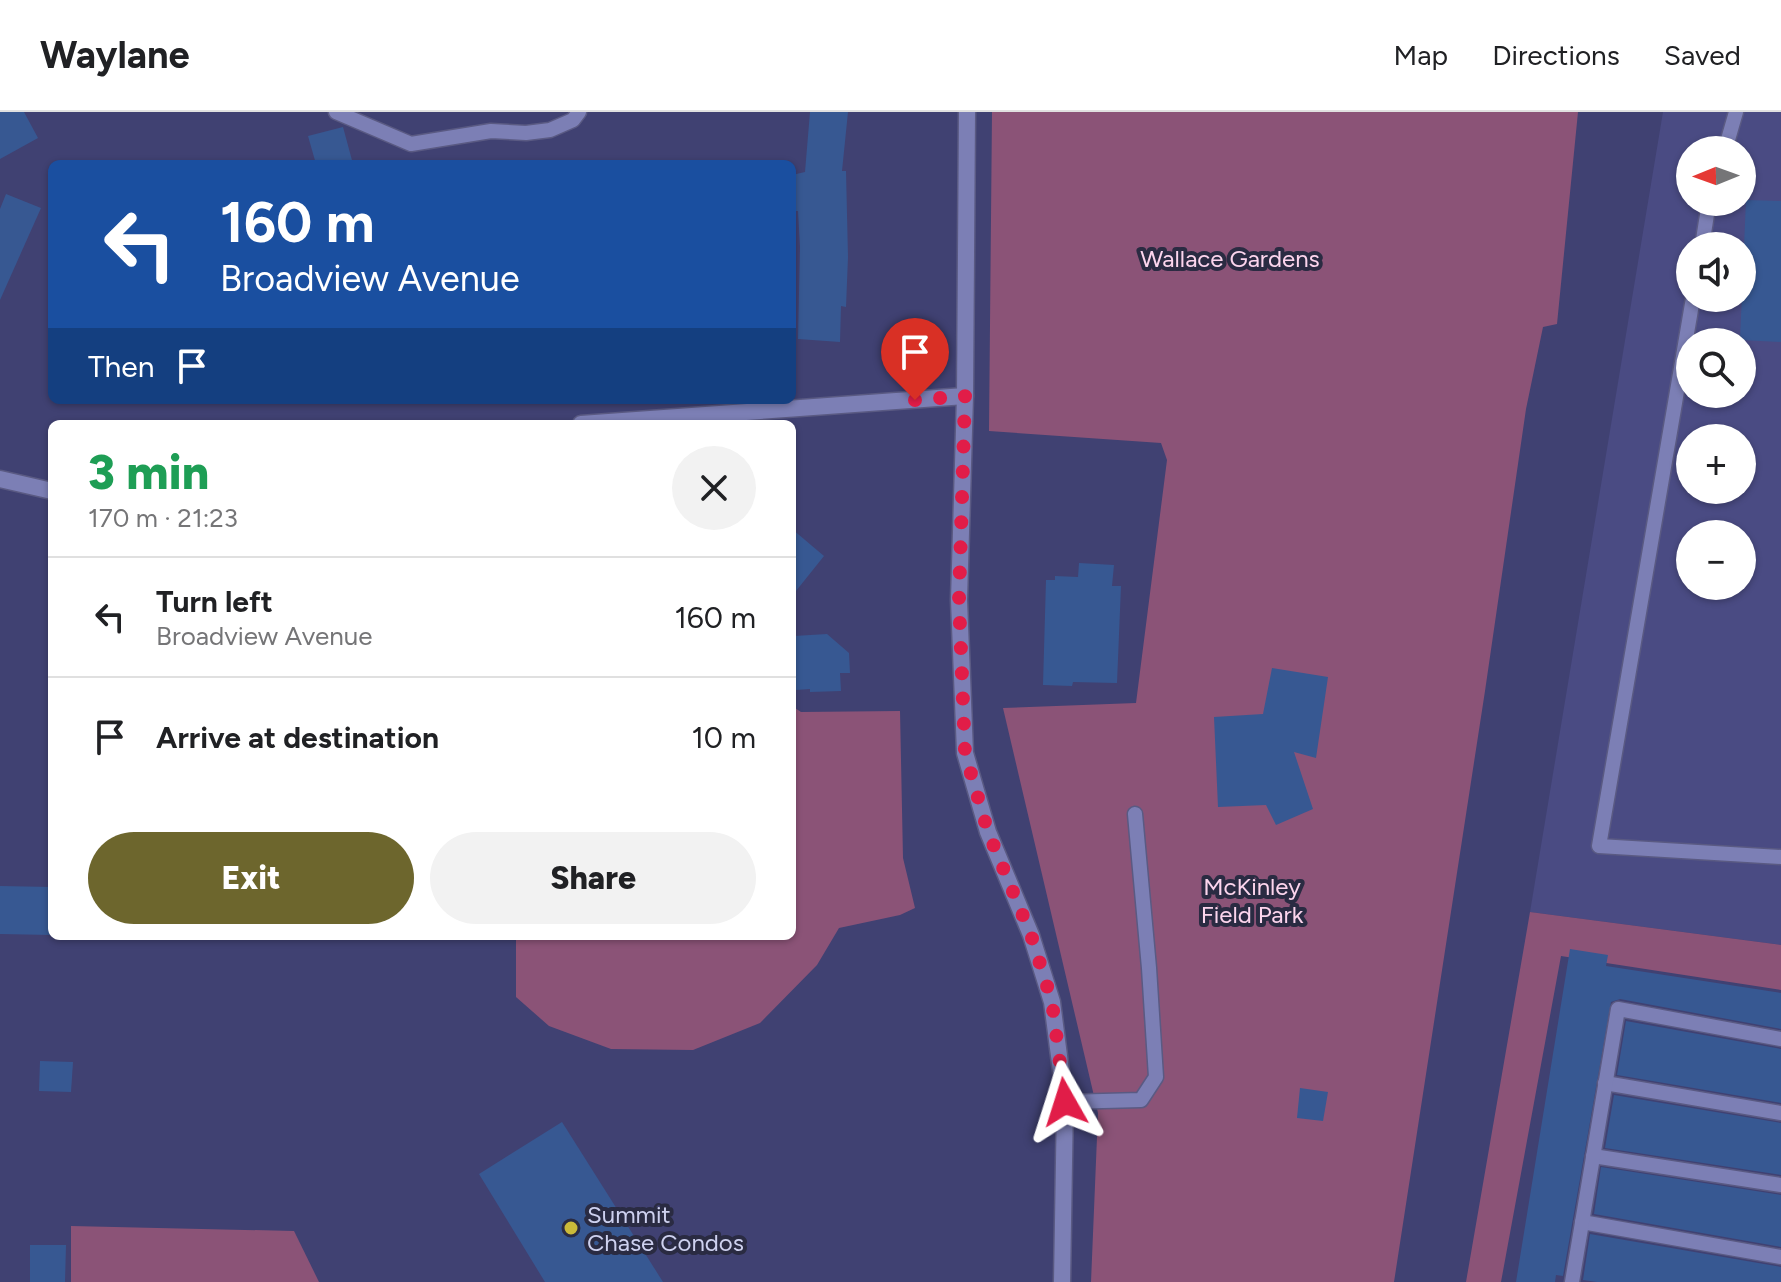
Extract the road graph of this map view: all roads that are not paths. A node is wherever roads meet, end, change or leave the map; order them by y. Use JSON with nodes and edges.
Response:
{"nodes":[{"id":1,"x":336,"y":112,"type":"edge"},
{"id":2,"x":579,"y":112,"type":"edge"},
{"id":3,"x":967,"y":112,"type":"edge"},
{"id":4,"x":1736,"y":112,"type":"edge"},
{"id":5,"x":1729,"y":136,"type":"edge"},
{"id":6,"x":1691,"y":312,"type":"edge"},
{"id":7,"x":965,"y":396,"type":"junction"},
{"id":8,"x":636,"y":420,"type":"edge"},
{"id":9,"x":0,"y":479,"type":"edge"},
{"id":10,"x":48,"y":490,"type":"edge"},
{"id":11,"x":1135,"y":814,"type":"dead end"},
{"id":12,"x":1781,"y":857,"type":"edge"},
{"id":13,"x":1781,"y":1039,"type":"edge"},
{"id":14,"x":1605,"y":1083,"type":"junction"},
{"id":15,"x":1065,"y":1102,"type":"junction"},
{"id":16,"x":1781,"y":1113,"type":"edge"},
{"id":17,"x":1593,"y":1156,"type":"junction"},
{"id":18,"x":1781,"y":1185,"type":"edge"},
{"id":19,"x":1582,"y":1222,"type":"junction"},
{"id":20,"x":1781,"y":1257,"type":"edge"},
{"id":21,"x":1062,"y":1282,"type":"edge"},
{"id":22,"x":1572,"y":1282,"type":"edge"}],
"edges":[{"from":1,"to":2,"type":"lane"},
{"from":3,"to":7,"type":"street"},
{"from":4,"to":5,"type":"lane"},
{"from":6,"to":12,"type":"lane"},
{"from":7,"to":8,"type":"street"},
{"from":7,"to":15,"type":"street"},
{"from":9,"to":10,"type":"street"},
{"from":11,"to":15,"type":"lane"},
{"from":13,"to":14,"type":"lane"},
{"from":14,"to":16,"type":"lane"},
{"from":14,"to":17,"type":"lane"},
{"from":15,"to":21,"type":"street"},
{"from":17,"to":18,"type":"lane"},
{"from":17,"to":19,"type":"lane"},
{"from":19,"to":20,"type":"lane"},
{"from":19,"to":22,"type":"lane"}]}
